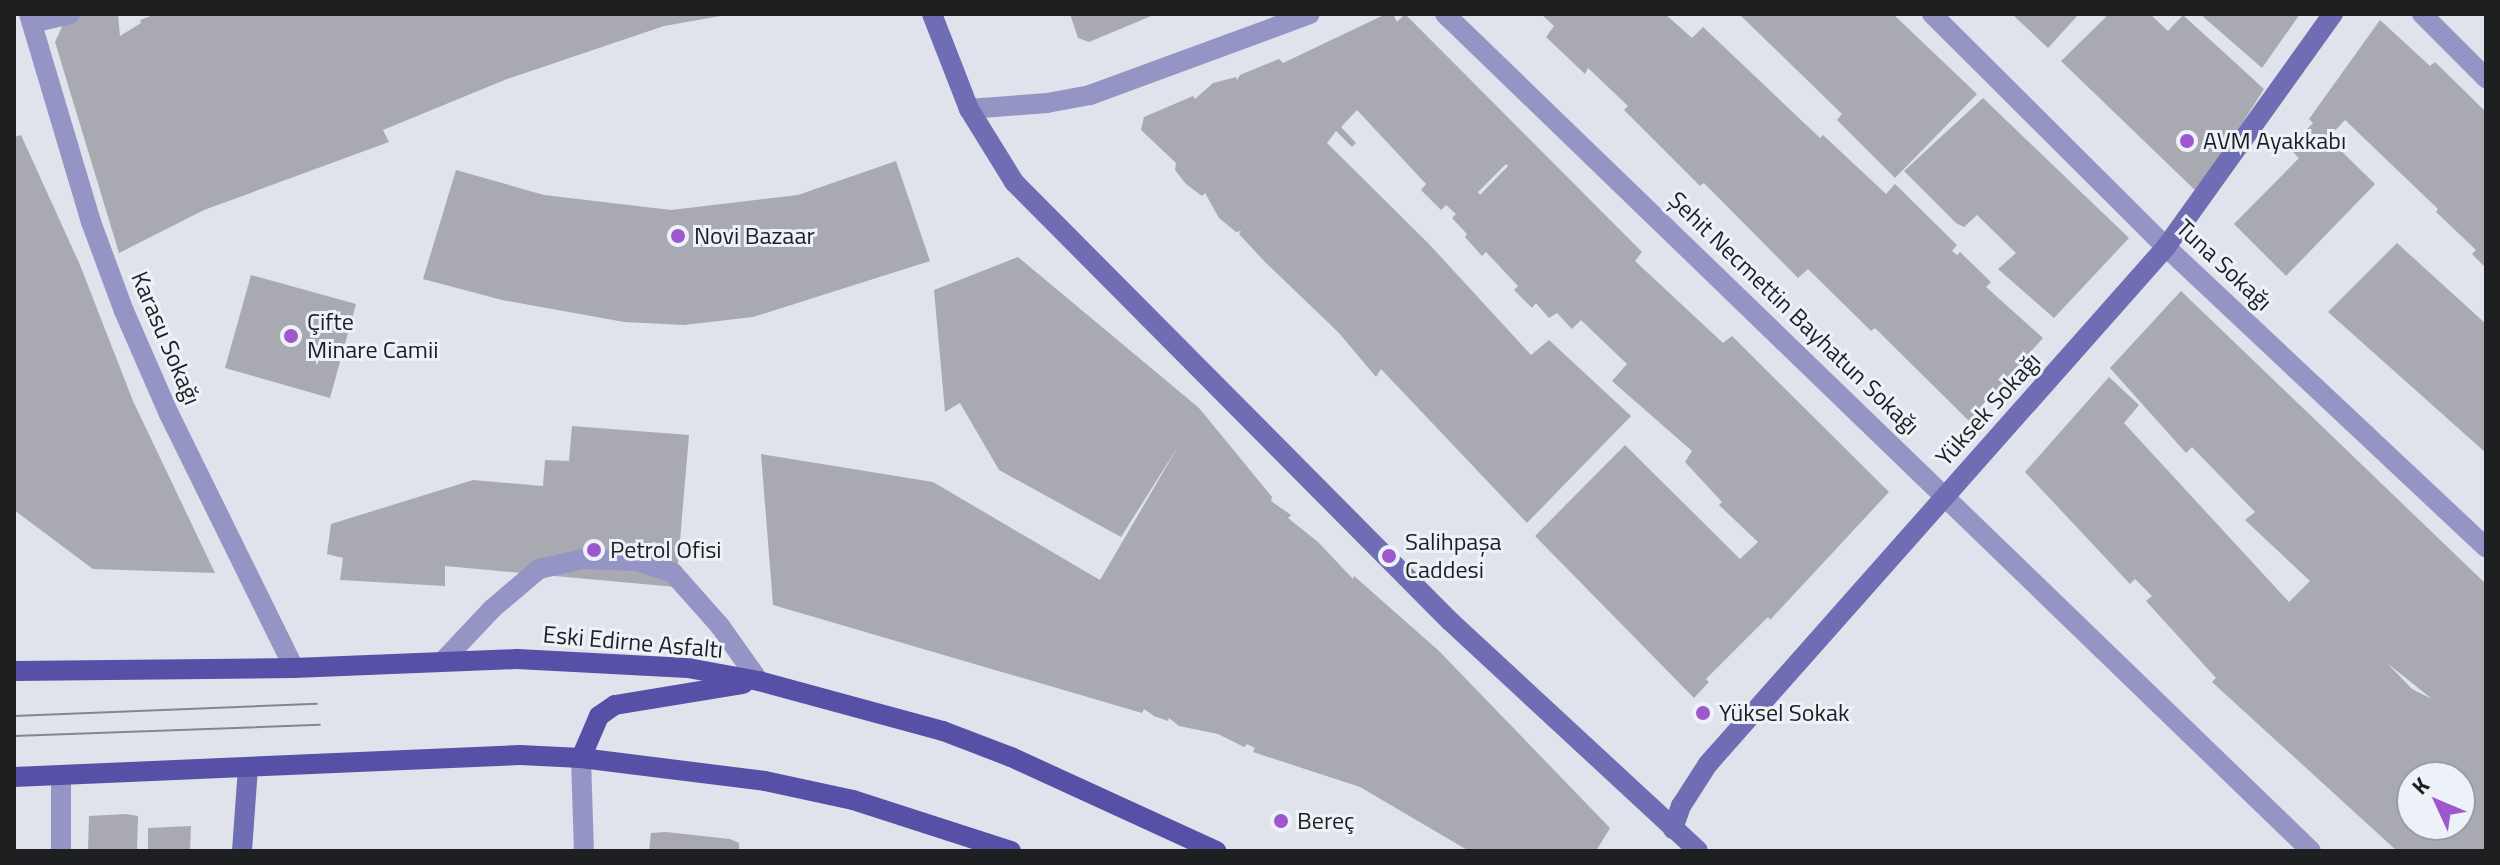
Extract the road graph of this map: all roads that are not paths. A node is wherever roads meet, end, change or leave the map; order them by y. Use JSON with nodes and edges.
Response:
{"nodes":[{"id":1,"x":70,"y":14,"type":"edge"},
{"id":2,"x":932,"y":14,"type":"edge"},
{"id":3,"x":1310,"y":14,"type":"edge"},
{"id":4,"x":1445,"y":14,"type":"edge"},
{"id":5,"x":1932,"y":14,"type":"edge"},
{"id":6,"x":2333,"y":14,"type":"edge"},
{"id":7,"x":2422,"y":14,"type":"edge"},
{"id":8,"x":30,"y":18,"type":"edge"},
{"id":9,"x":2486,"y":78,"type":"edge"},
{"id":10,"x":969,"y":109,"type":"junction"},
{"id":11,"x":2166,"y":247,"type":"junction"},
{"id":12,"x":1947,"y":495,"type":"junction"},
{"id":13,"x":2486,"y":548,"type":"edge"},
{"id":14,"x":443,"y":661,"type":"junction"},
{"id":15,"x":294,"y":668,"type":"junction"},
{"id":16,"x":14,"y":671,"type":"edge"},
{"id":17,"x":759,"y":681,"type":"junction"},
{"id":18,"x":581,"y":758,"type":"junction"},
{"id":19,"x":248,"y":767,"type":"junction"},
{"id":20,"x":61,"y":776,"type":"junction"},
{"id":21,"x":14,"y":777,"type":"edge"},
{"id":22,"x":1673,"y":829,"type":"junction"},
{"id":23,"x":61,"y":851,"type":"edge"},
{"id":24,"x":242,"y":851,"type":"edge"},
{"id":25,"x":584,"y":851,"type":"edge"},
{"id":26,"x":1011,"y":851,"type":"edge"},
{"id":27,"x":1216,"y":851,"type":"edge"},
{"id":28,"x":1698,"y":851,"type":"edge"},
{"id":29,"x":2311,"y":851,"type":"edge"}],
"edges":[{"from":1,"to":8,"type":"street"},
{"from":2,"to":10,"type":"main road"},
{"from":3,"to":10,"type":"street"},
{"from":4,"to":12,"type":"street","name":"Şehit Necmettin Bayhatun Sokağı"},
{"from":5,"to":11,"type":"street","name":"Tuna Sokağı"},
{"from":6,"to":11,"type":"main road","name":"Yüksek Sokağı"},
{"from":7,"to":9,"type":"street"},
{"from":8,"to":15,"type":"street","name":"Karasu Sokağı"},
{"from":10,"to":22,"type":"main road"},
{"from":11,"to":12,"type":"main road","name":"Yüksek Sokağı"},
{"from":11,"to":13,"type":"street","name":"Tuna Sokağı"},
{"from":12,"to":22,"type":"main road","name":"Yüksek Sokağı"},
{"from":12,"to":29,"type":"street","name":"Şehit Necmettin Bayhatun Sokağı"},
{"from":14,"to":15,"type":"main road","name":"Eski Edirne Asfaltı"},
{"from":14,"to":17,"type":"main road","name":"Eski Edirne Asfaltı"},
{"from":14,"to":17,"type":"street"},
{"from":15,"to":16,"type":"main road","name":"Eski Edirne Asfaltı"},
{"from":17,"to":18,"type":"main road"},
{"from":17,"to":27,"type":"main road","name":"Eski Edirne Asfaltı"},
{"from":18,"to":19,"type":"main road"},
{"from":18,"to":25,"type":"street"},
{"from":18,"to":26,"type":"main road"},
{"from":19,"to":20,"type":"main road"},
{"from":19,"to":24,"type":"main road"},
{"from":20,"to":21,"type":"main road"},
{"from":20,"to":23,"type":"street"},
{"from":22,"to":28,"type":"main road"}]}
